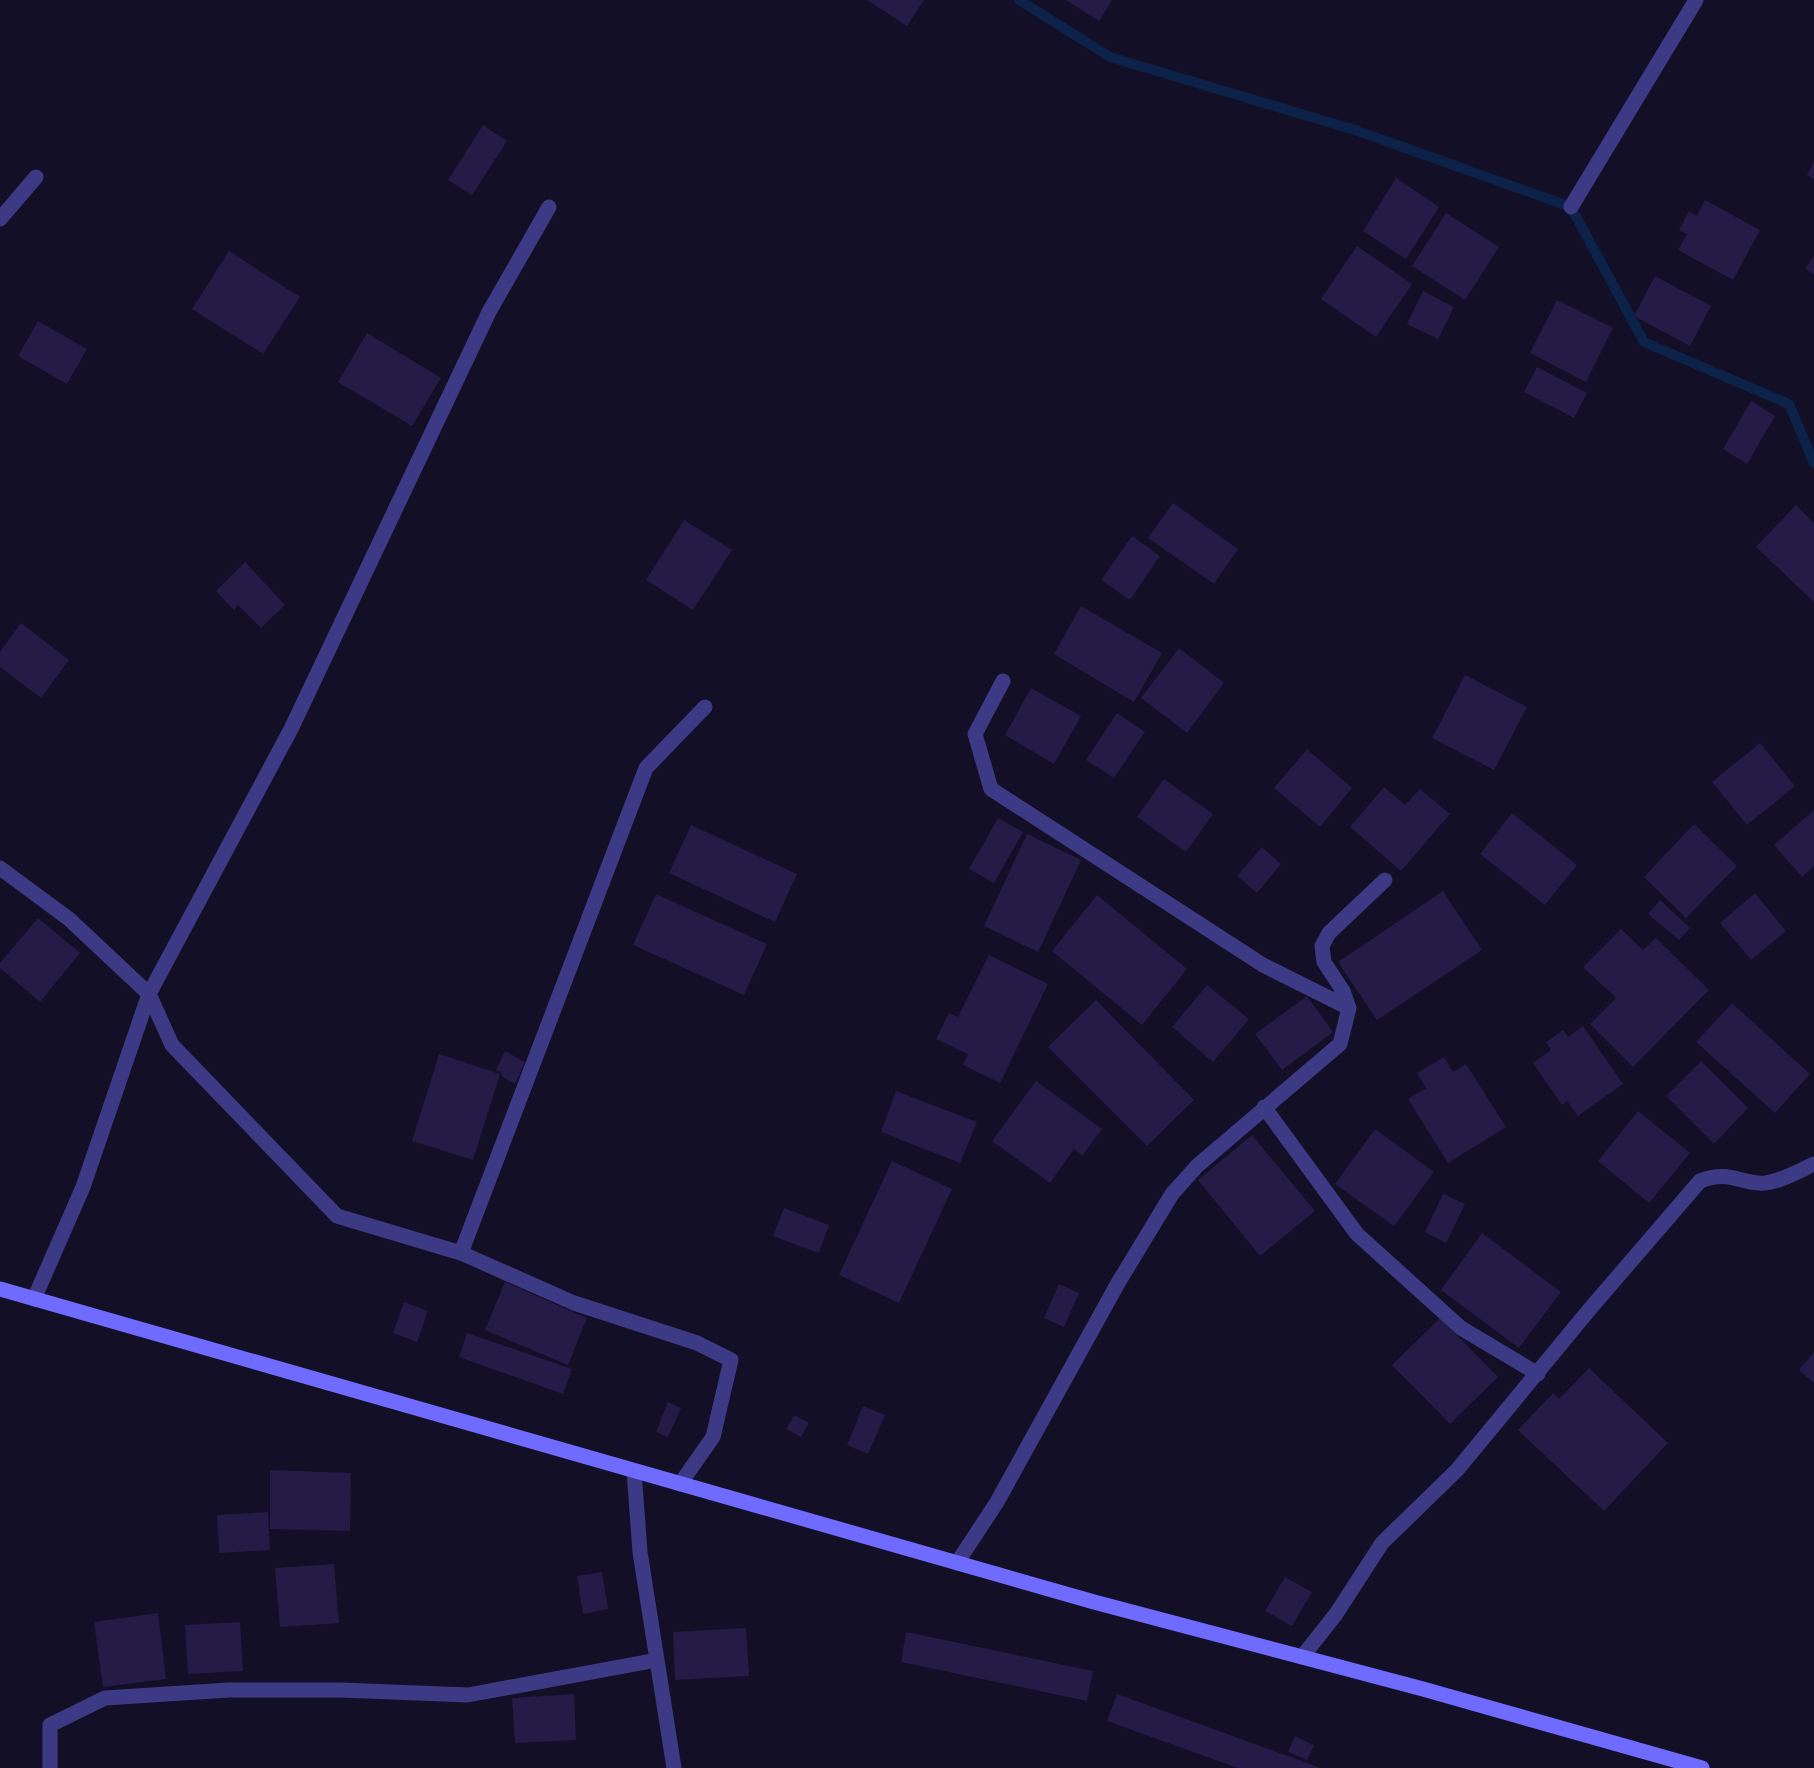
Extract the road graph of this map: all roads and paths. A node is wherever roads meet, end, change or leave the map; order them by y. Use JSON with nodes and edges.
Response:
{"nodes":[{"id":1,"x":1696,"y":0,"type":"edge"},
{"id":2,"x":36,"y":177,"type":"dead end"},
{"id":3,"x":549,"y":207,"type":"dead end"},
{"id":4,"x":1571,"y":207,"type":"dead end"},
{"id":5,"x":0,"y":219,"type":"edge"},
{"id":6,"x":1003,"y":681,"type":"dead end"},
{"id":7,"x":705,"y":707,"type":"dead end"},
{"id":8,"x":0,"y":868,"type":"edge"},
{"id":9,"x":1385,"y":880,"type":"dead end"},
{"id":10,"x":149,"y":994,"type":"junction"},
{"id":11,"x":1349,"y":1008,"type":"junction"},
{"id":12,"x":1264,"y":1107,"type":"junction"},
{"id":13,"x":1814,"y":1164,"type":"edge"},
{"id":14,"x":461,"y":1253,"type":"junction"},
{"id":15,"x":0,"y":1289,"type":"edge"},
{"id":16,"x":34,"y":1299,"type":"junction"},
{"id":17,"x":1538,"y":1374,"type":"junction"},
{"id":18,"x":634,"y":1471,"type":"junction"},
{"id":19,"x":680,"y":1484,"type":"junction"},
{"id":20,"x":957,"y":1563,"type":"junction"},
{"id":21,"x":1302,"y":1657,"type":"junction"},
{"id":22,"x":657,"y":1660,"type":"junction"},
{"id":23,"x":50,"y":1768,"type":"edge"},
{"id":24,"x":674,"y":1768,"type":"edge"},
{"id":25,"x":1702,"y":1768,"type":"edge"}],
"edges":[{"from":1,"to":4,"type":"street"},
{"from":2,"to":5,"type":"street"},
{"from":3,"to":10,"type":"street"},
{"from":6,"to":11,"type":"street"},
{"from":7,"to":14,"type":"street"},
{"from":8,"to":10,"type":"street"},
{"from":9,"to":11,"type":"street"},
{"from":10,"to":14,"type":"street"},
{"from":10,"to":16,"type":"street"},
{"from":11,"to":12,"type":"street"},
{"from":12,"to":17,"type":"street"},
{"from":12,"to":20,"type":"street"},
{"from":13,"to":17,"type":"street"},
{"from":14,"to":19,"type":"street"},
{"from":15,"to":16,"type":"main road"},
{"from":16,"to":18,"type":"main road"},
{"from":17,"to":21,"type":"street"},
{"from":18,"to":19,"type":"main road"},
{"from":18,"to":22,"type":"street"},
{"from":19,"to":20,"type":"main road"},
{"from":20,"to":21,"type":"main road"},
{"from":21,"to":25,"type":"main road"},
{"from":22,"to":23,"type":"street"},
{"from":22,"to":24,"type":"street"}]}
